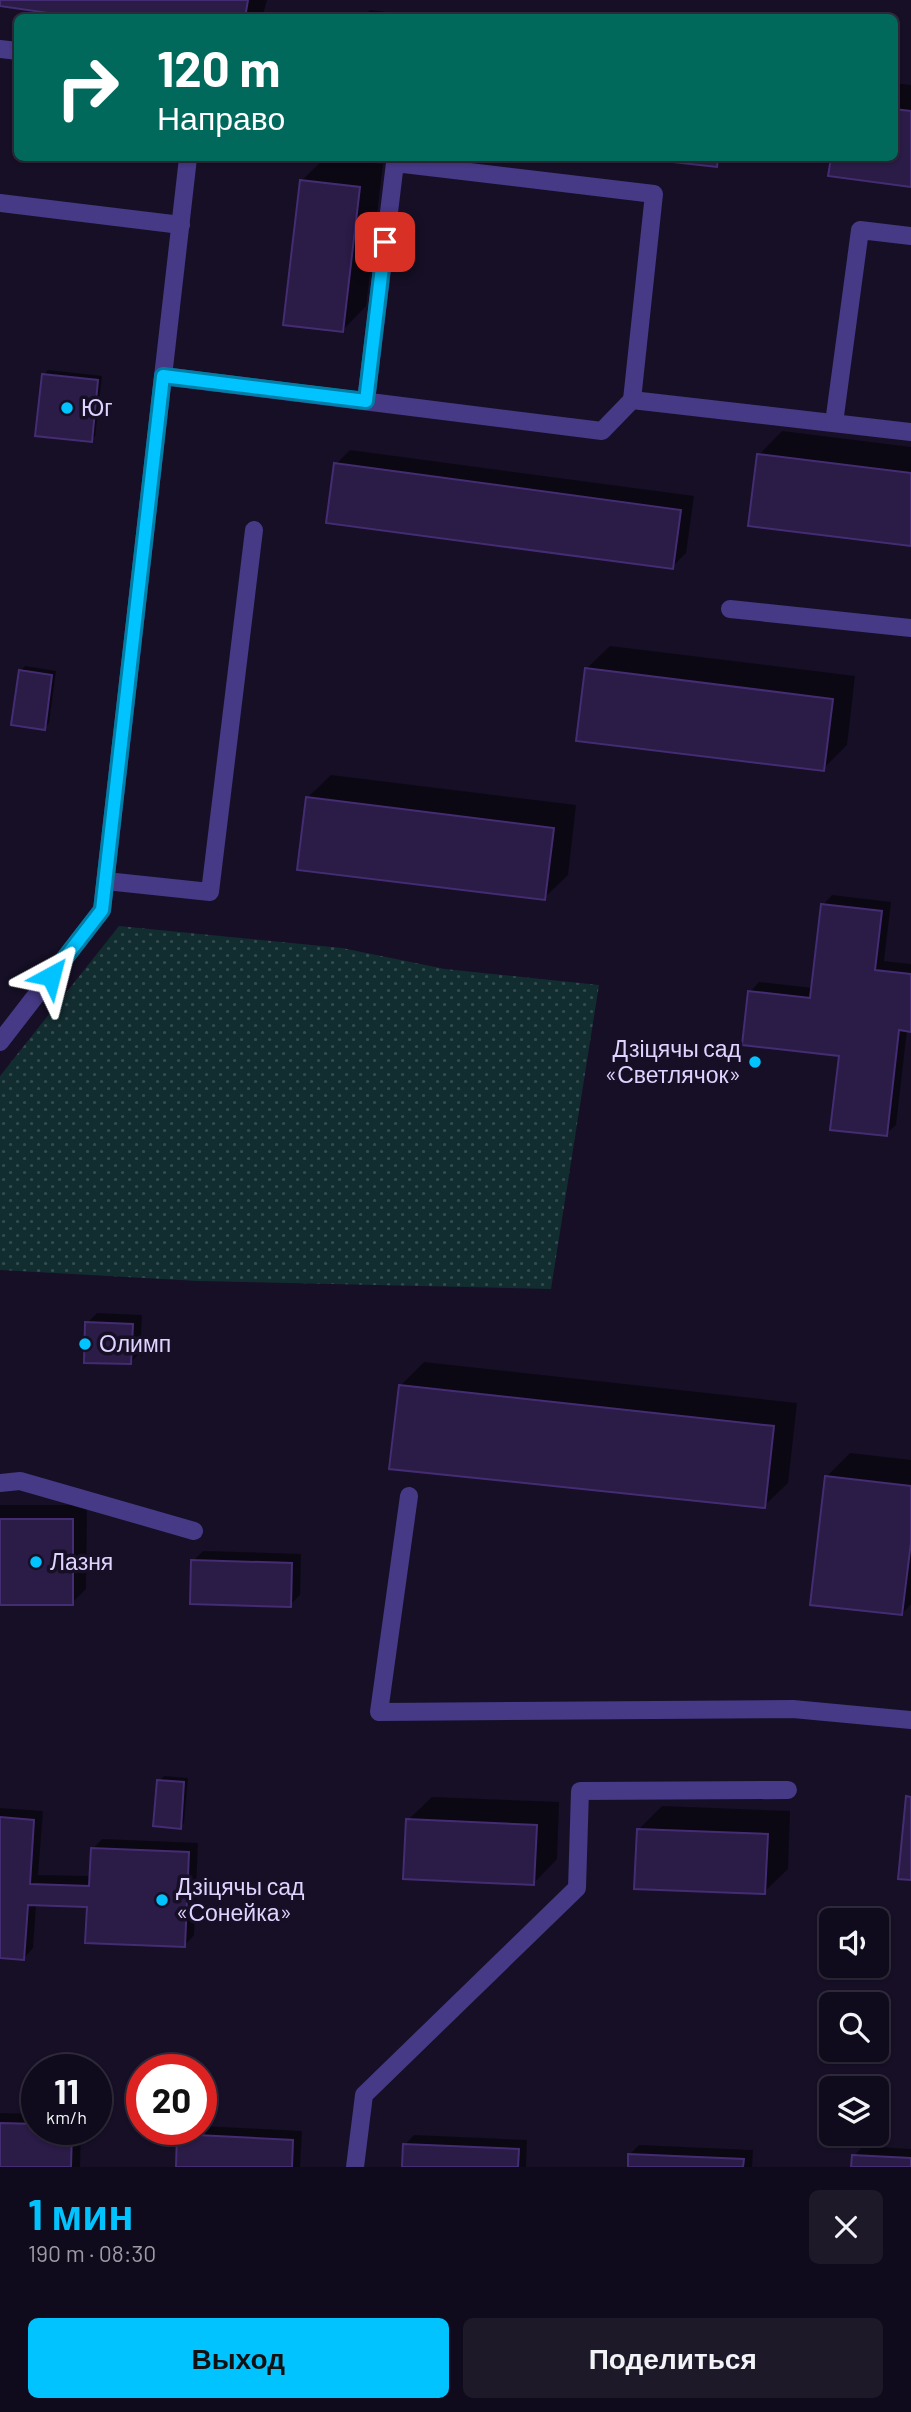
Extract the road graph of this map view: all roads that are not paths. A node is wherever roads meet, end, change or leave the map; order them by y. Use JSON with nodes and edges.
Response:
{"nodes":[{"id":1,"x":188,"y":161,"type":"edge"},
{"id":2,"x":0,"y":203,"type":"edge"},
{"id":3,"x":181,"y":225,"type":"junction"},
{"id":4,"x":911,"y":236,"type":"edge"},
{"id":5,"x":163,"y":376,"type":"junction"},
{"id":6,"x":632,"y":400,"type":"junction"},
{"id":7,"x":366,"y":401,"type":"junction"},
{"id":8,"x":834,"y":423,"type":"junction"},
{"id":9,"x":911,"y":432,"type":"edge"},
{"id":10,"x":254,"y":530,"type":"dead end"},
{"id":11,"x":730,"y":609,"type":"dead end"},
{"id":12,"x":911,"y":628,"type":"edge"},
{"id":13,"x":106,"y":881,"type":"junction"},
{"id":14,"x":0,"y":1042,"type":"edge"},
{"id":15,"x":0,"y":1483,"type":"edge"},
{"id":16,"x":409,"y":1496,"type":"dead end"},
{"id":17,"x":194,"y":1531,"type":"dead end"},
{"id":18,"x":911,"y":1720,"type":"edge"},
{"id":19,"x":788,"y":1790,"type":"dead end"},
{"id":20,"x":355,"y":2167,"type":"edge"}],
"edges":[{"from":1,"to":3,"type":"lane"},
{"from":2,"to":3,"type":"lane"},
{"from":3,"to":5,"type":"lane"},
{"from":4,"to":8,"type":"lane"},
{"from":5,"to":7,"type":"lane"},
{"from":5,"to":13,"type":"lane"},
{"from":6,"to":7,"type":"lane"},
{"from":6,"to":7,"type":"lane"},
{"from":6,"to":8,"type":"lane"},
{"from":8,"to":9,"type":"lane"},
{"from":10,"to":13,"type":"lane"},
{"from":11,"to":12,"type":"lane"},
{"from":13,"to":14,"type":"lane"},
{"from":15,"to":17,"type":"lane"},
{"from":16,"to":18,"type":"lane"},
{"from":19,"to":20,"type":"lane"}]}
